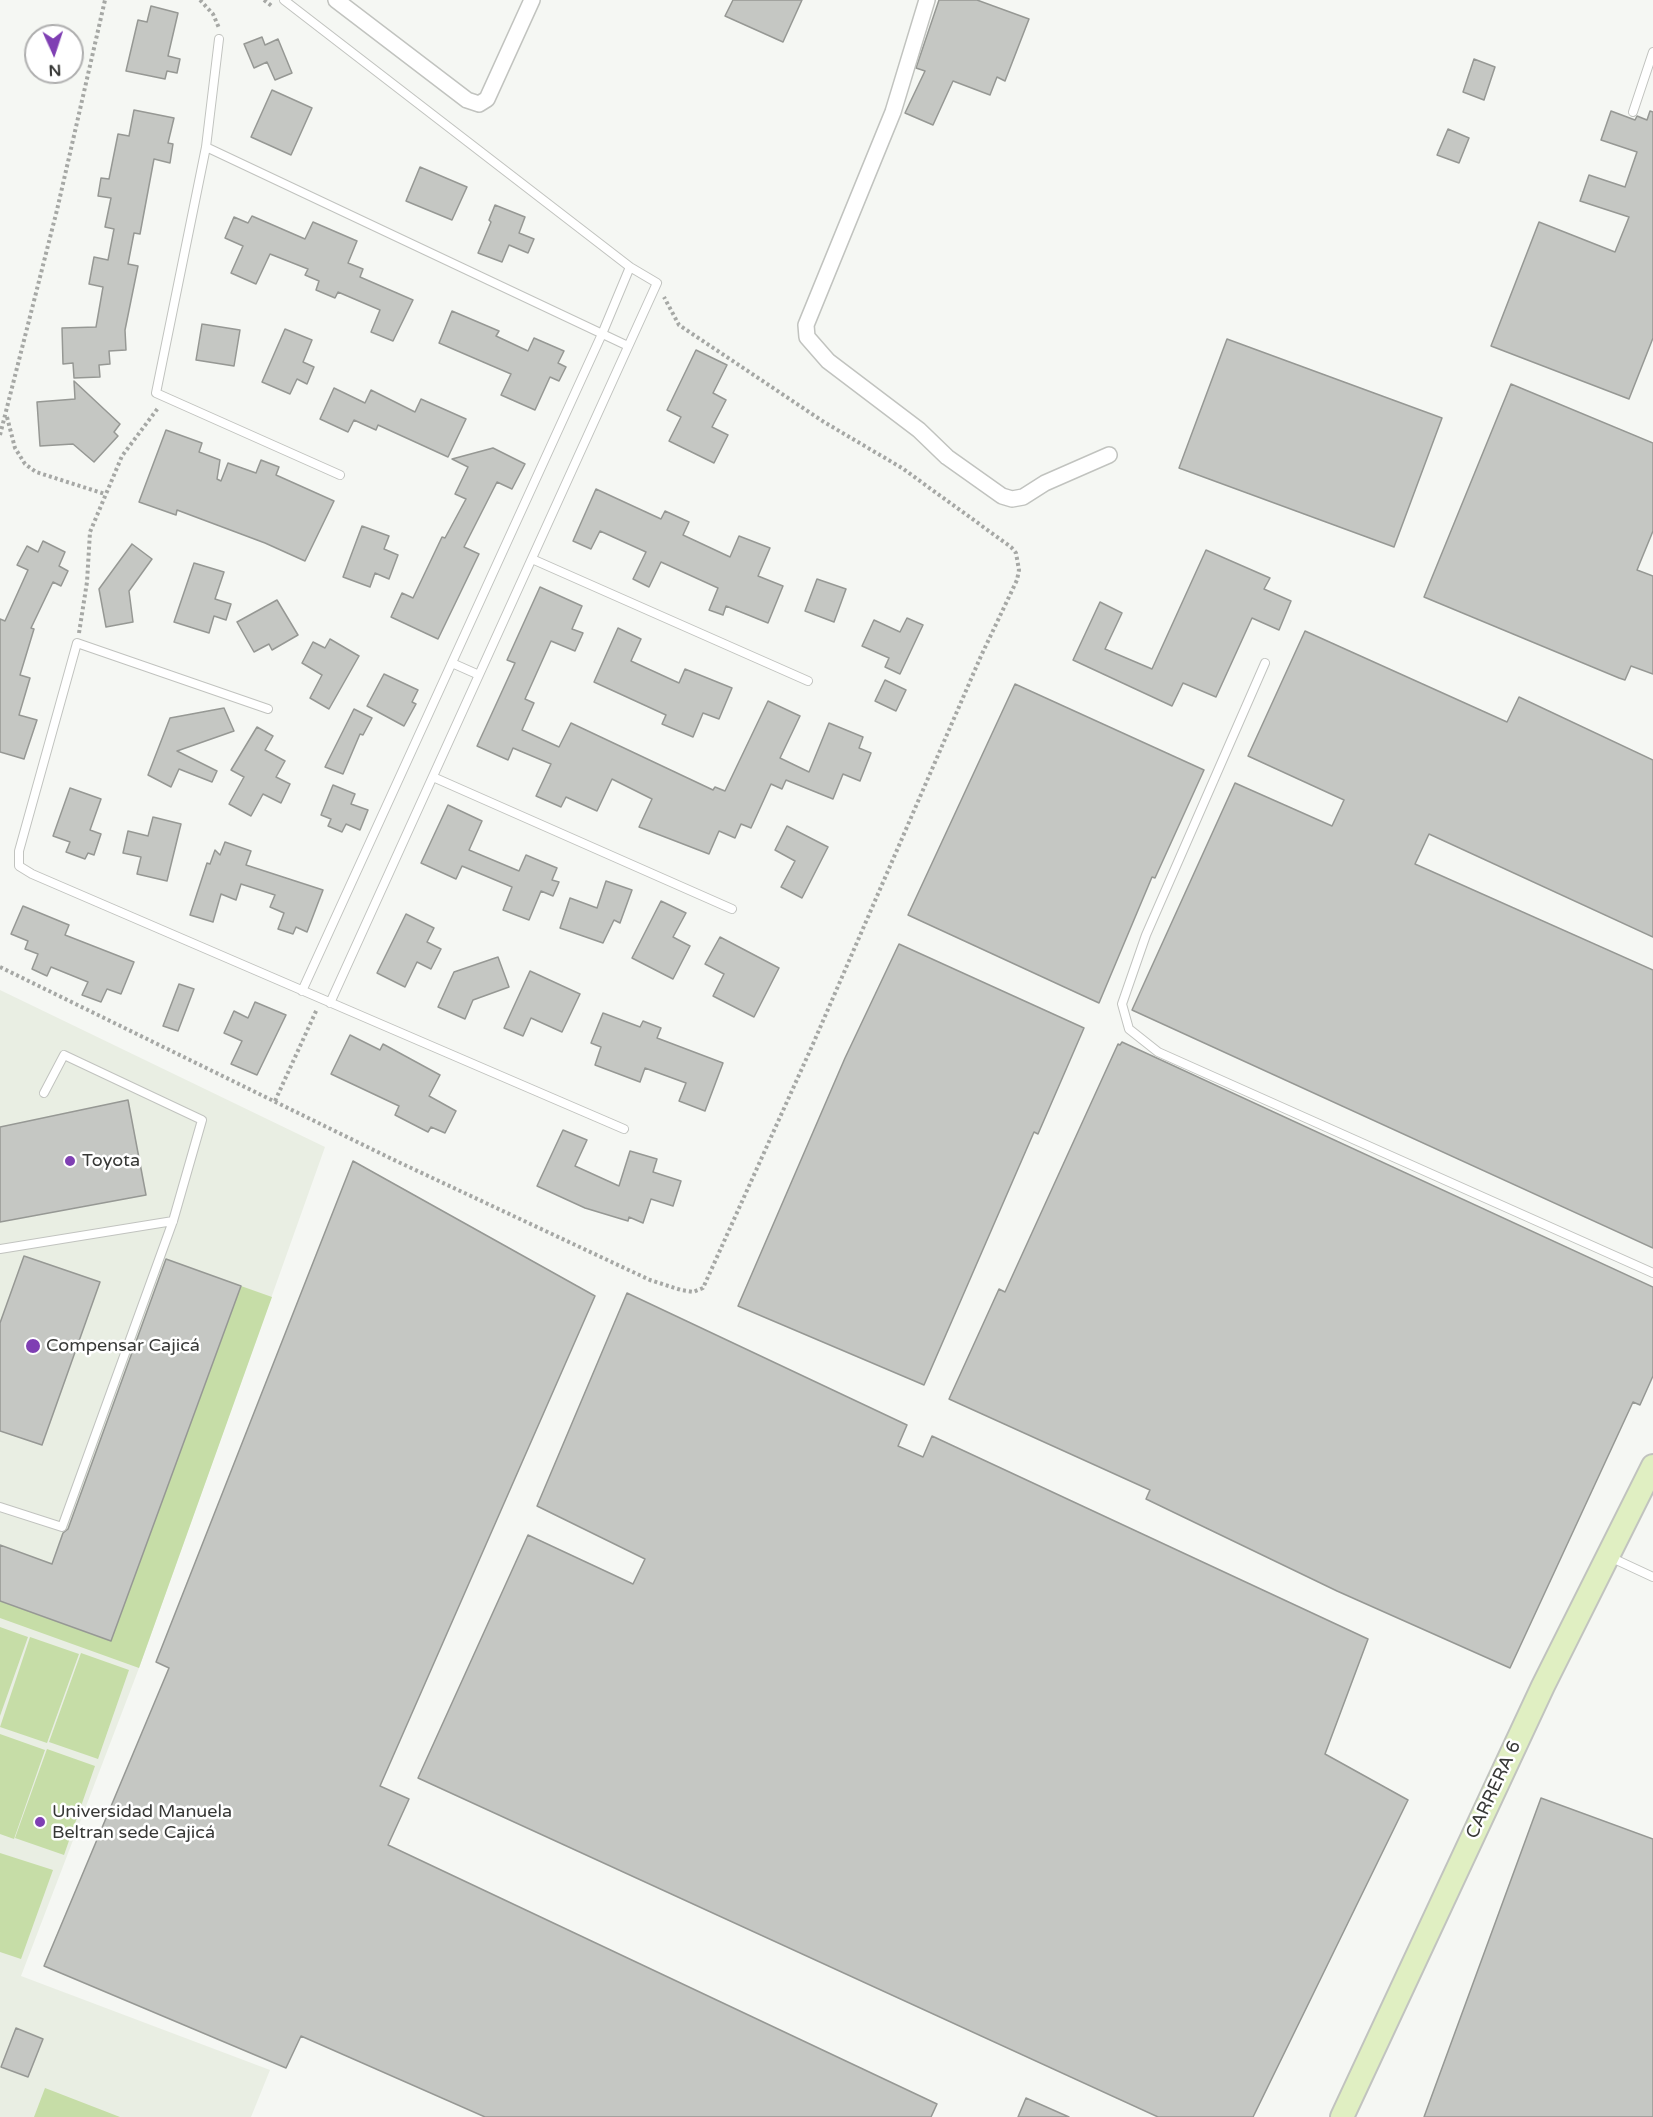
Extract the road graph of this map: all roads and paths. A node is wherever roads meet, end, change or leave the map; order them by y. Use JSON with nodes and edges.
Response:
{"nodes":[{"id":1,"x":105,"y":0,"type":"edge"},
{"id":2,"x":200,"y":0,"type":"edge"},
{"id":3,"x":284,"y":0,"type":"edge"},
{"id":4,"x":336,"y":0,"type":"edge"},
{"id":5,"x":532,"y":0,"type":"edge"},
{"id":6,"x":927,"y":0,"type":"edge"},
{"id":7,"x":219,"y":39,"type":"joint"},
{"id":8,"x":1653,"y":52,"type":"edge"},
{"id":9,"x":1634,"y":112,"type":"dead end"},
{"id":10,"x":206,"y":147,"type":"junction"},
{"id":11,"x":630,"y":267,"type":"junction"},
{"id":12,"x":602,"y":334,"type":"junction"},
{"id":13,"x":628,"y":346,"type":"junction"},
{"id":14,"x":156,"y":393,"type":"junction"},
{"id":15,"x":6,"y":414,"type":"junction"},
{"id":16,"x":0,"y":435,"type":"edge"},
{"id":17,"x":1109,"y":455,"type":"dead end"},
{"id":18,"x":340,"y":475,"type":"dead end"},
{"id":19,"x":105,"y":494,"type":"junction"},
{"id":20,"x":532,"y":559,"type":"junction"},
{"id":21,"x":77,"y":643,"type":"junction"},
{"id":22,"x":452,"y":663,"type":"junction"},
{"id":23,"x":1265,"y":663,"type":"dead end"},
{"id":24,"x":479,"y":675,"type":"junction"},
{"id":25,"x":808,"y":681,"type":"dead end"},
{"id":26,"x":268,"y":709,"type":"dead end"},
{"id":27,"x":433,"y":777,"type":"junction"},
{"id":28,"x":732,"y":909,"type":"dead end"},
{"id":29,"x":302,"y":991,"type":"junction"},
{"id":30,"x":321,"y":999,"type":"junction"},
{"id":31,"x":330,"y":1003,"type":"junction"},
{"id":32,"x":44,"y":1093,"type":"dead end"},
{"id":33,"x":275,"y":1101,"type":"dead end"},
{"id":34,"x":624,"y":1129,"type":"dead end"},
{"id":35,"x":173,"y":1221,"type":"junction"},
{"id":36,"x":0,"y":1249,"type":"edge"},
{"id":37,"x":1653,"y":1273,"type":"edge"},
{"id":38,"x":1653,"y":1466,"type":"edge"},
{"id":39,"x":0,"y":1507,"type":"edge"},
{"id":40,"x":1608,"y":1556,"type":"junction"},
{"id":41,"x":1653,"y":1577,"type":"edge"},
{"id":42,"x":1342,"y":2117,"type":"edge"}],
"edges":[{"from":1,"to":15,"type":"path"},
{"from":2,"to":7,"type":"path"},
{"from":3,"to":11,"type":"lane"},
{"from":4,"to":5,"type":"street"},
{"from":6,"to":17,"type":"street"},
{"from":7,"to":10,"type":"lane"},
{"from":8,"to":9,"type":"lane"},
{"from":10,"to":12,"type":"lane"},
{"from":10,"to":14,"type":"lane"},
{"from":11,"to":12,"type":"lane"},
{"from":11,"to":13,"type":"lane"},
{"from":12,"to":13,"type":"lane"},
{"from":12,"to":22,"type":"lane"},
{"from":13,"to":20,"type":"lane"},
{"from":14,"to":18,"type":"lane"},
{"from":14,"to":19,"type":"path"},
{"from":15,"to":16,"type":"path"},
{"from":15,"to":19,"type":"path"},
{"from":19,"to":21,"type":"path"},
{"from":20,"to":24,"type":"lane"},
{"from":20,"to":25,"type":"lane"},
{"from":21,"to":26,"type":"lane"},
{"from":21,"to":29,"type":"lane"},
{"from":22,"to":24,"type":"lane"},
{"from":22,"to":29,"type":"lane"},
{"from":23,"to":37,"type":"lane"},
{"from":24,"to":27,"type":"lane"},
{"from":27,"to":28,"type":"lane"},
{"from":27,"to":31,"type":"lane"},
{"from":29,"to":30,"type":"lane"},
{"from":30,"to":31,"type":"lane"},
{"from":30,"to":33,"type":"path"},
{"from":31,"to":34,"type":"lane"},
{"from":32,"to":35,"type":"lane"},
{"from":35,"to":36,"type":"lane"},
{"from":35,"to":39,"type":"lane"},
{"from":38,"to":40,"type":"main road","name":"CARRERA 6"},
{"from":40,"to":41,"type":"lane"},
{"from":40,"to":42,"type":"main road","name":"CARRERA 6"}]}
